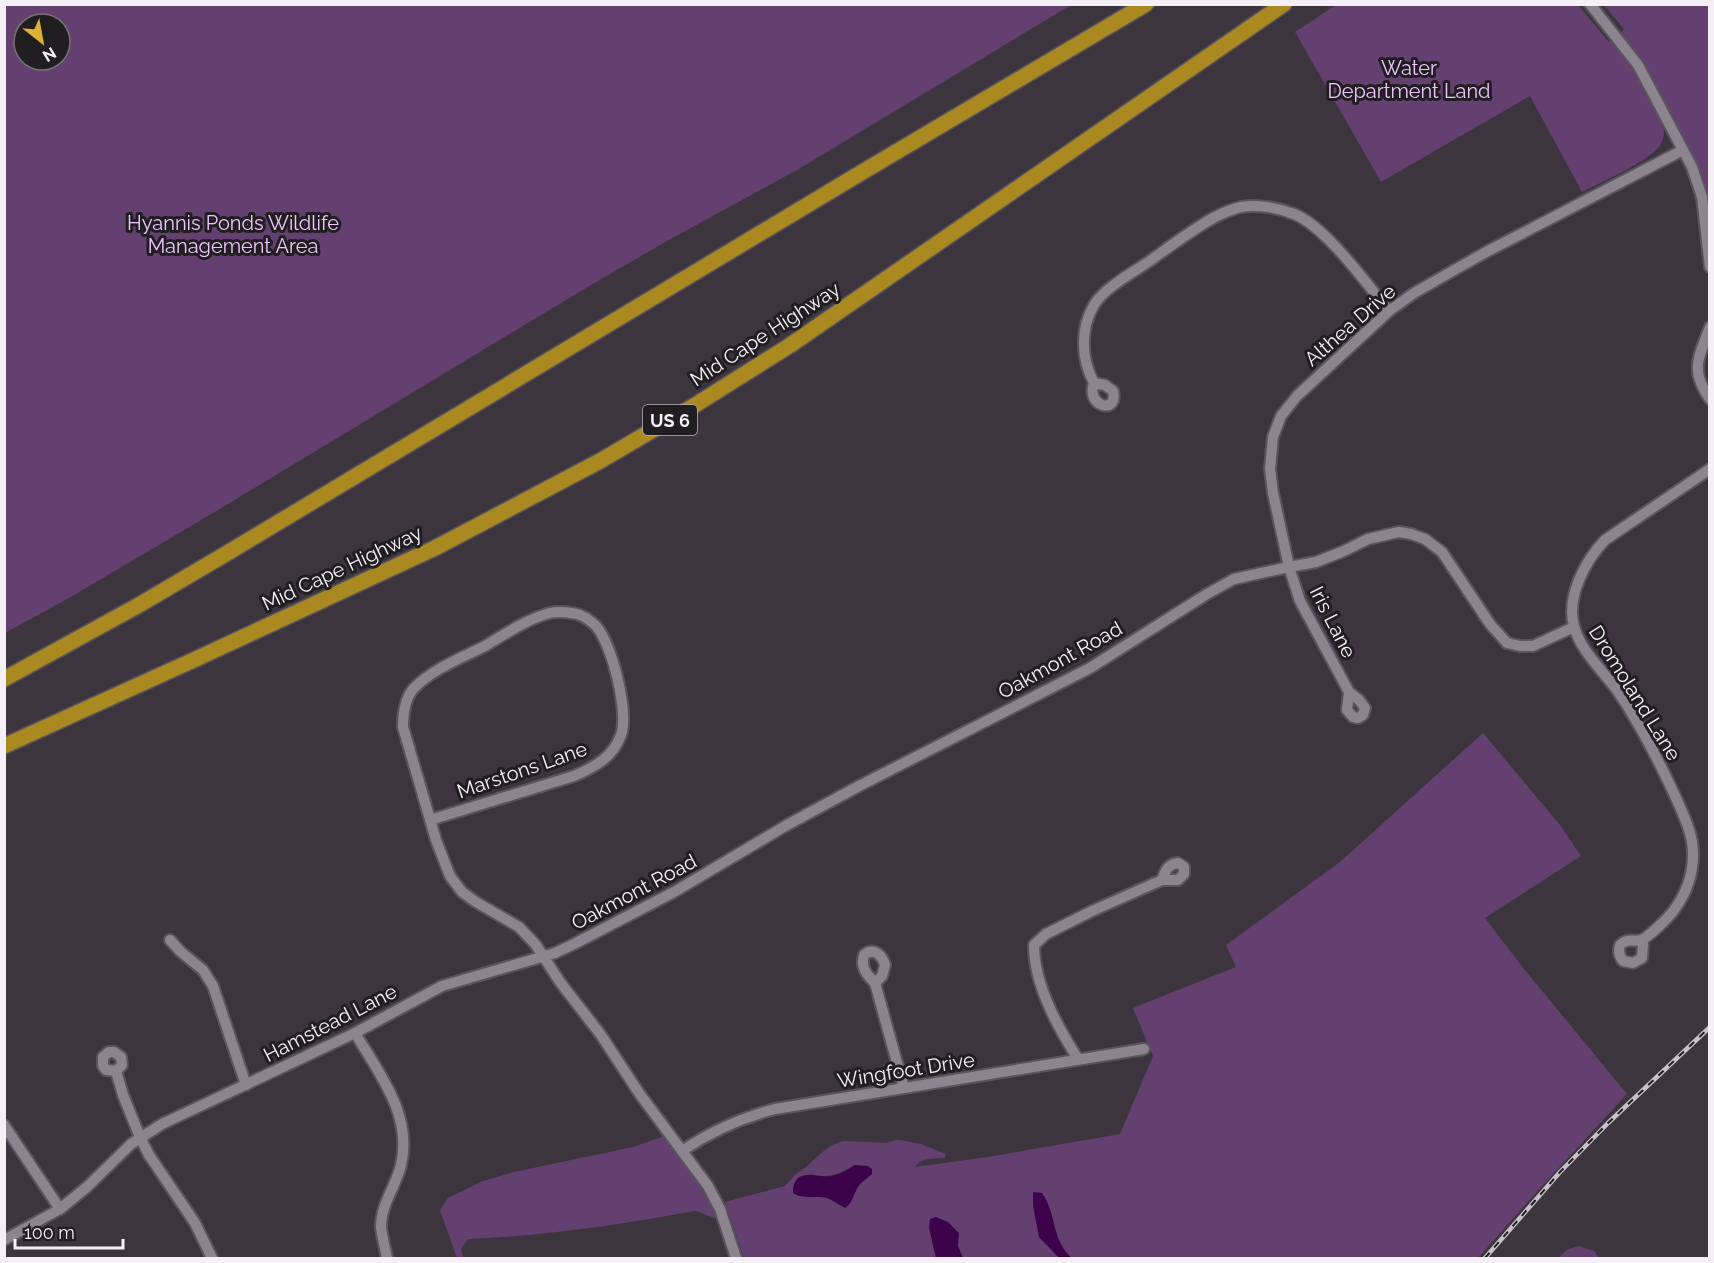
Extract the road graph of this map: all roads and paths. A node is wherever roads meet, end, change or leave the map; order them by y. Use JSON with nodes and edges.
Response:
{"nodes":[{"id":1,"x":1146,"y":4,"type":"edge"},
{"id":2,"x":1284,"y":4,"type":"edge"},
{"id":3,"x":1590,"y":4,"type":"edge"},
{"id":4,"x":1683,"y":150,"type":"junction"},
{"id":5,"x":1710,"y":267,"type":"edge"},
{"id":6,"x":1389,"y":311,"type":"junction"},
{"id":7,"x":1710,"y":327,"type":"edge"},
{"id":8,"x":1094,"y":383,"type":"dead end"},
{"id":9,"x":1710,"y":399,"type":"edge"},
{"id":10,"x":1710,"y":469,"type":"edge"},
{"id":11,"x":1289,"y":567,"type":"junction"},
{"id":12,"x":1574,"y":627,"type":"junction"},
{"id":13,"x":4,"y":679,"type":"edge"},
{"id":14,"x":1349,"y":692,"type":"dead end"},
{"id":15,"x":4,"y":746,"type":"edge"},
{"id":16,"x":430,"y":820,"type":"junction"},
{"id":17,"x":1162,"y":880,"type":"dead end"},
{"id":18,"x":170,"y":940,"type":"dead end"},
{"id":19,"x":1641,"y":940,"type":"dead end"},
{"id":20,"x":543,"y":956,"type":"junction"},
{"id":21,"x":875,"y":983,"type":"dead end"},
{"id":22,"x":355,"y":1033,"type":"junction"},
{"id":23,"x":1144,"y":1049,"type":"dead end"},
{"id":24,"x":1078,"y":1059,"type":"junction"},
{"id":25,"x":116,"y":1071,"type":"dead end"},
{"id":26,"x":246,"y":1085,"type":"junction"},
{"id":27,"x":904,"y":1088,"type":"junction"},
{"id":28,"x":4,"y":1125,"type":"edge"},
{"id":29,"x":140,"y":1137,"type":"junction"},
{"id":30,"x":682,"y":1151,"type":"junction"},
{"id":31,"x":60,"y":1209,"type":"junction"},
{"id":32,"x":4,"y":1240,"type":"edge"},
{"id":33,"x":212,"y":1258,"type":"edge"},
{"id":34,"x":387,"y":1258,"type":"edge"},
{"id":35,"x":736,"y":1258,"type":"edge"}],
"edges":[{"from":1,"to":13,"type":"highway"},
{"from":2,"to":15,"type":"highway","name":"Mid Cape Highway","number":"US 6"},
{"from":3,"to":4,"type":"street"},
{"from":4,"to":5,"type":"street"},
{"from":4,"to":6,"type":"street","name":"Althea Drive"},
{"from":6,"to":8,"type":"street"},
{"from":6,"to":11,"type":"street","name":"Althea Drive"},
{"from":7,"to":9,"type":"street"},
{"from":10,"to":12,"type":"street","name":"Dromoland Lane"},
{"from":11,"to":12,"type":"street","name":"Oakmont Road"},
{"from":11,"to":14,"type":"street","name":"Iris Lane"},
{"from":11,"to":20,"type":"street","name":"Oakmont Road"},
{"from":12,"to":19,"type":"street","name":"Dromoland Lane"},
{"from":16,"to":16,"type":"street","name":"Marstons Lane"},
{"from":16,"to":20,"type":"street","name":"Marstons Lane"},
{"from":17,"to":24,"type":"street"},
{"from":18,"to":26,"type":"street"},
{"from":20,"to":22,"type":"street","name":"Hamstead Lane"},
{"from":20,"to":30,"type":"street","name":"Marstons Lane"},
{"from":21,"to":27,"type":"street"},
{"from":22,"to":26,"type":"street","name":"Hamstead Lane"},
{"from":22,"to":34,"type":"street"},
{"from":23,"to":24,"type":"street","name":"Wingfoot Drive"},
{"from":24,"to":27,"type":"street","name":"Wingfoot Drive"},
{"from":25,"to":29,"type":"street"},
{"from":26,"to":29,"type":"street","name":"Hamstead Lane"},
{"from":27,"to":30,"type":"street","name":"Wingfoot Drive"},
{"from":28,"to":31,"type":"street"},
{"from":29,"to":31,"type":"street","name":"Hamstead Lane"},
{"from":29,"to":33,"type":"street"},
{"from":30,"to":35,"type":"street","name":"Marstons Lane"},
{"from":31,"to":32,"type":"street","name":"Hamstead Lane"}]}
